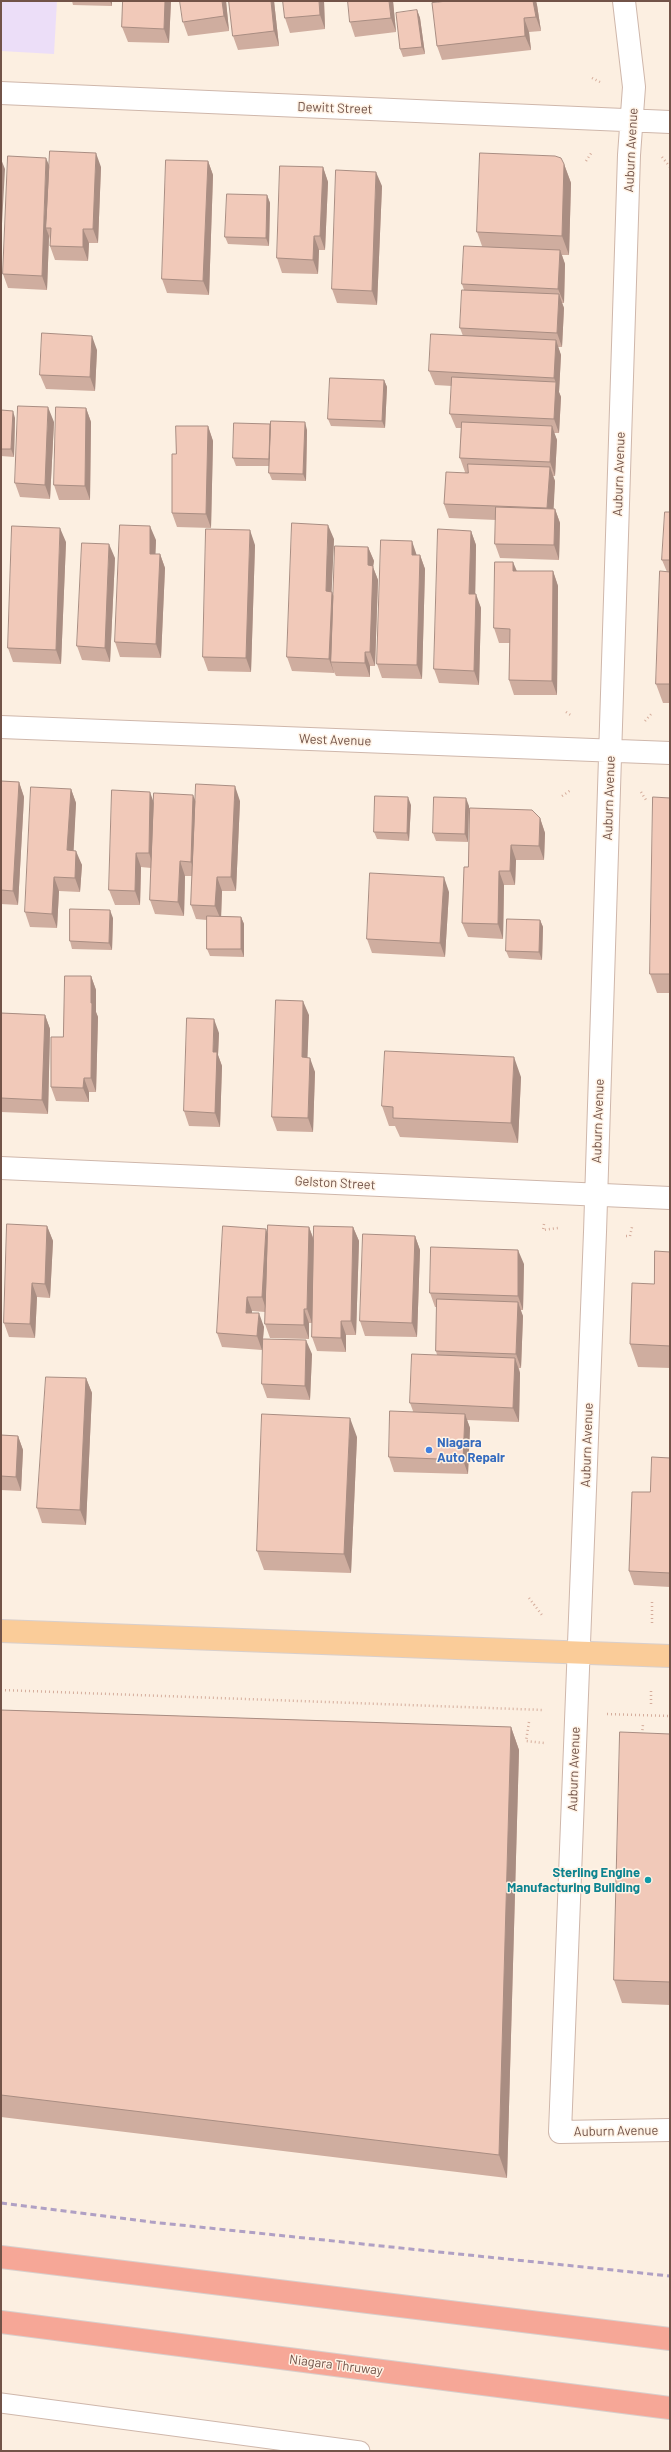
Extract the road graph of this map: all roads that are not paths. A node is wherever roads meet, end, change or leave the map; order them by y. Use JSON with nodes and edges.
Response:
{"nodes":[{"id":1,"x":624,"y":1,"type":"edge"},
{"id":2,"x":1,"y":93,"type":"edge"},
{"id":3,"x":632,"y":120,"type":"junction"},
{"id":4,"x":670,"y":122,"type":"edge"},
{"id":5,"x":1,"y":727,"type":"edge"},
{"id":6,"x":610,"y":751,"type":"junction"},
{"id":7,"x":670,"y":753,"type":"edge"},
{"id":8,"x":1,"y":1168,"type":"edge"},
{"id":9,"x":596,"y":1194,"type":"junction"},
{"id":10,"x":670,"y":1198,"type":"edge"},
{"id":11,"x":1,"y":1631,"type":"edge"},
{"id":12,"x":579,"y":1653,"type":"junction"},
{"id":13,"x":670,"y":1656,"type":"edge"},
{"id":14,"x":670,"y":2130,"type":"edge"},
{"id":15,"x":1,"y":2257,"type":"edge"},
{"id":16,"x":1,"y":2322,"type":"edge"},
{"id":17,"x":670,"y":2339,"type":"edge"},
{"id":18,"x":1,"y":2403,"type":"edge"},
{"id":19,"x":670,"y":2408,"type":"edge"},
{"id":20,"x":360,"y":2451,"type":"edge"}],
"edges":[{"from":1,"to":3,"type":"street","name":"Auburn Avenue"},
{"from":2,"to":3,"type":"street","name":"Dewitt Street"},
{"from":3,"to":4,"type":"street","name":"Dewitt Street"},
{"from":3,"to":6,"type":"street","name":"Auburn Avenue"},
{"from":5,"to":6,"type":"street","name":"West Avenue"},
{"from":6,"to":7,"type":"street","name":"West Avenue"},
{"from":6,"to":9,"type":"street","name":"Auburn Avenue"},
{"from":8,"to":9,"type":"street","name":"Gelston Street"},
{"from":9,"to":10,"type":"street","name":"Gelston Street"},
{"from":9,"to":12,"type":"street","name":"Auburn Avenue"},
{"from":11,"to":12,"type":"main road"},
{"from":12,"to":13,"type":"main road"},
{"from":12,"to":14,"type":"street","name":"Auburn Avenue"},
{"from":15,"to":17,"type":"highway"},
{"from":16,"to":19,"type":"highway","name":"Niagara Thruway"},
{"from":18,"to":20,"type":"lane"}]}
